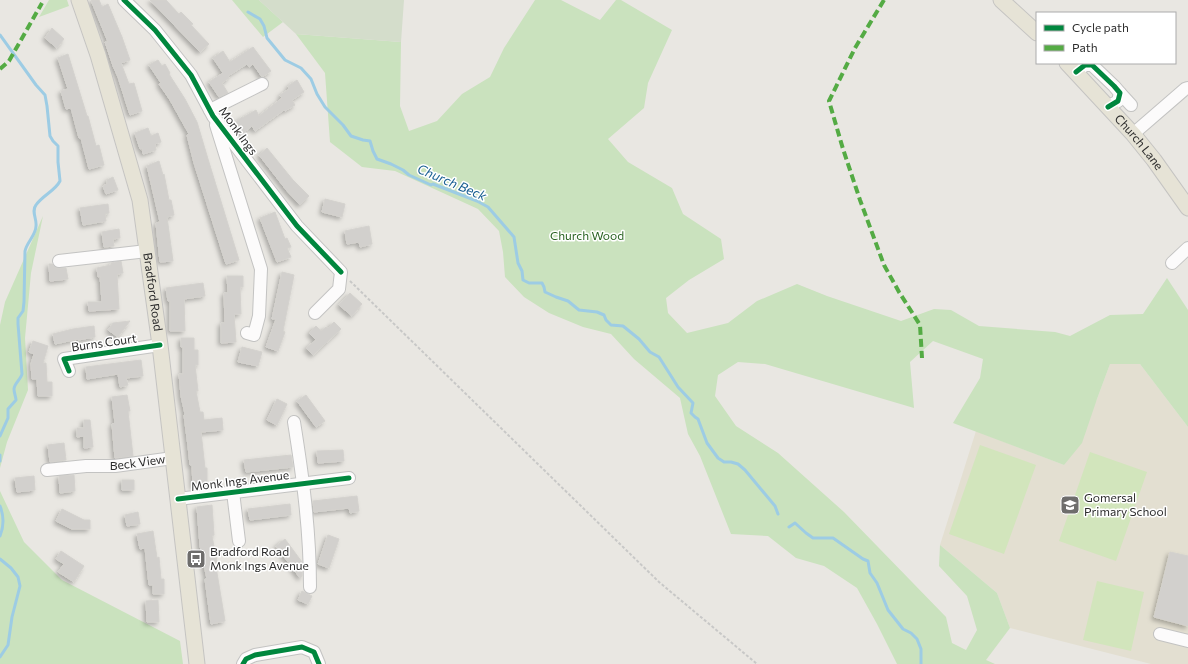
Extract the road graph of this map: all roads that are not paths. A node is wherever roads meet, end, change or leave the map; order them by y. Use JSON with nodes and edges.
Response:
{"nodes":[{"id":1,"x":79,"y":0,"type":"edge"},
{"id":2,"x":124,"y":0,"type":"edge"},
{"id":3,"x":1001,"y":0,"type":"edge"},
{"id":4,"x":1036,"y":32,"type":"edge"},
{"id":5,"x":1071,"y":67,"type":"edge"},
{"id":6,"x":262,"y":84,"type":"dead end"},
{"id":7,"x":1188,"y":88,"type":"edge"},
{"id":8,"x":1120,"y":93,"type":"junction"},
{"id":9,"x":1131,"y":105,"type":"dead end"},
{"id":10,"x":1108,"y":107,"type":"junction"},
{"id":11,"x":212,"y":113,"type":"junction"},
{"id":12,"x":1133,"y":134,"type":"junction"},
{"id":13,"x":1188,"y":208,"type":"edge"},
{"id":14,"x":1188,"y":248,"type":"edge"},
{"id":15,"x":147,"y":251,"type":"junction"},
{"id":16,"x":59,"y":261,"type":"dead end"},
{"id":17,"x":1172,"y":263,"type":"dead end"},
{"id":18,"x":316,"y":313,"type":"dead end"},
{"id":19,"x":255,"y":335,"type":"dead end"},
{"id":20,"x":160,"y":345,"type":"junction"},
{"id":21,"x":69,"y":371,"type":"dead end"},
{"id":22,"x":294,"y":422,"type":"dead end"},
{"id":23,"x":173,"y":458,"type":"junction"},
{"id":24,"x":47,"y":470,"type":"dead end"},
{"id":25,"x":348,"y":478,"type":"dead end"},
{"id":26,"x":304,"y":484,"type":"junction"},
{"id":27,"x":233,"y":492,"type":"junction"},
{"id":28,"x":178,"y":499,"type":"junction"},
{"id":29,"x":239,"y":540,"type":"dead end"},
{"id":30,"x":310,"y":587,"type":"dead end"},
{"id":31,"x":1160,"y":634,"type":"dead end"},
{"id":32,"x":1188,"y":641,"type":"edge"},
{"id":33,"x":197,"y":664,"type":"edge"},
{"id":34,"x":243,"y":664,"type":"edge"},
{"id":35,"x":319,"y":664,"type":"edge"}],
"edges":[{"from":1,"to":15,"type":"main road","name":"Bradford Road"},
{"from":2,"to":11,"type":"street","name":"Monk Ings"},
{"from":3,"to":4,"type":"main road"},
{"from":5,"to":8,"type":"street"},
{"from":5,"to":10,"type":"main road","name":"Church Lane"},
{"from":6,"to":11,"type":"street"},
{"from":7,"to":12,"type":"street"},
{"from":8,"to":9,"type":"street"},
{"from":8,"to":10,"type":"street"},
{"from":10,"to":12,"type":"main road","name":"Church Lane"},
{"from":11,"to":18,"type":"street","name":"Monk Ings"},
{"from":11,"to":19,"type":"street","name":"Monk Ings"},
{"from":12,"to":13,"type":"main road","name":"Church Lane"},
{"from":14,"to":17,"type":"street"},
{"from":15,"to":16,"type":"street"},
{"from":15,"to":20,"type":"main road","name":"Bradford Road"},
{"from":20,"to":21,"type":"street","name":"Burns Court"},
{"from":20,"to":23,"type":"main road","name":"Bradford Road"},
{"from":22,"to":26,"type":"street","name":"Monk Ings Avenue"},
{"from":23,"to":24,"type":"street","name":"Beck View"},
{"from":23,"to":28,"type":"main road","name":"Bradford Road"},
{"from":25,"to":26,"type":"street","name":"Monk Ings Avenue"},
{"from":26,"to":27,"type":"street","name":"Monk Ings Avenue"},
{"from":26,"to":30,"type":"street","name":"Monk Ings Avenue"},
{"from":27,"to":28,"type":"street","name":"Monk Ings Avenue"},
{"from":27,"to":29,"type":"street"},
{"from":28,"to":33,"type":"main road","name":"Bradford Road"},
{"from":31,"to":32,"type":"street"},
{"from":34,"to":35,"type":"street"}]}
